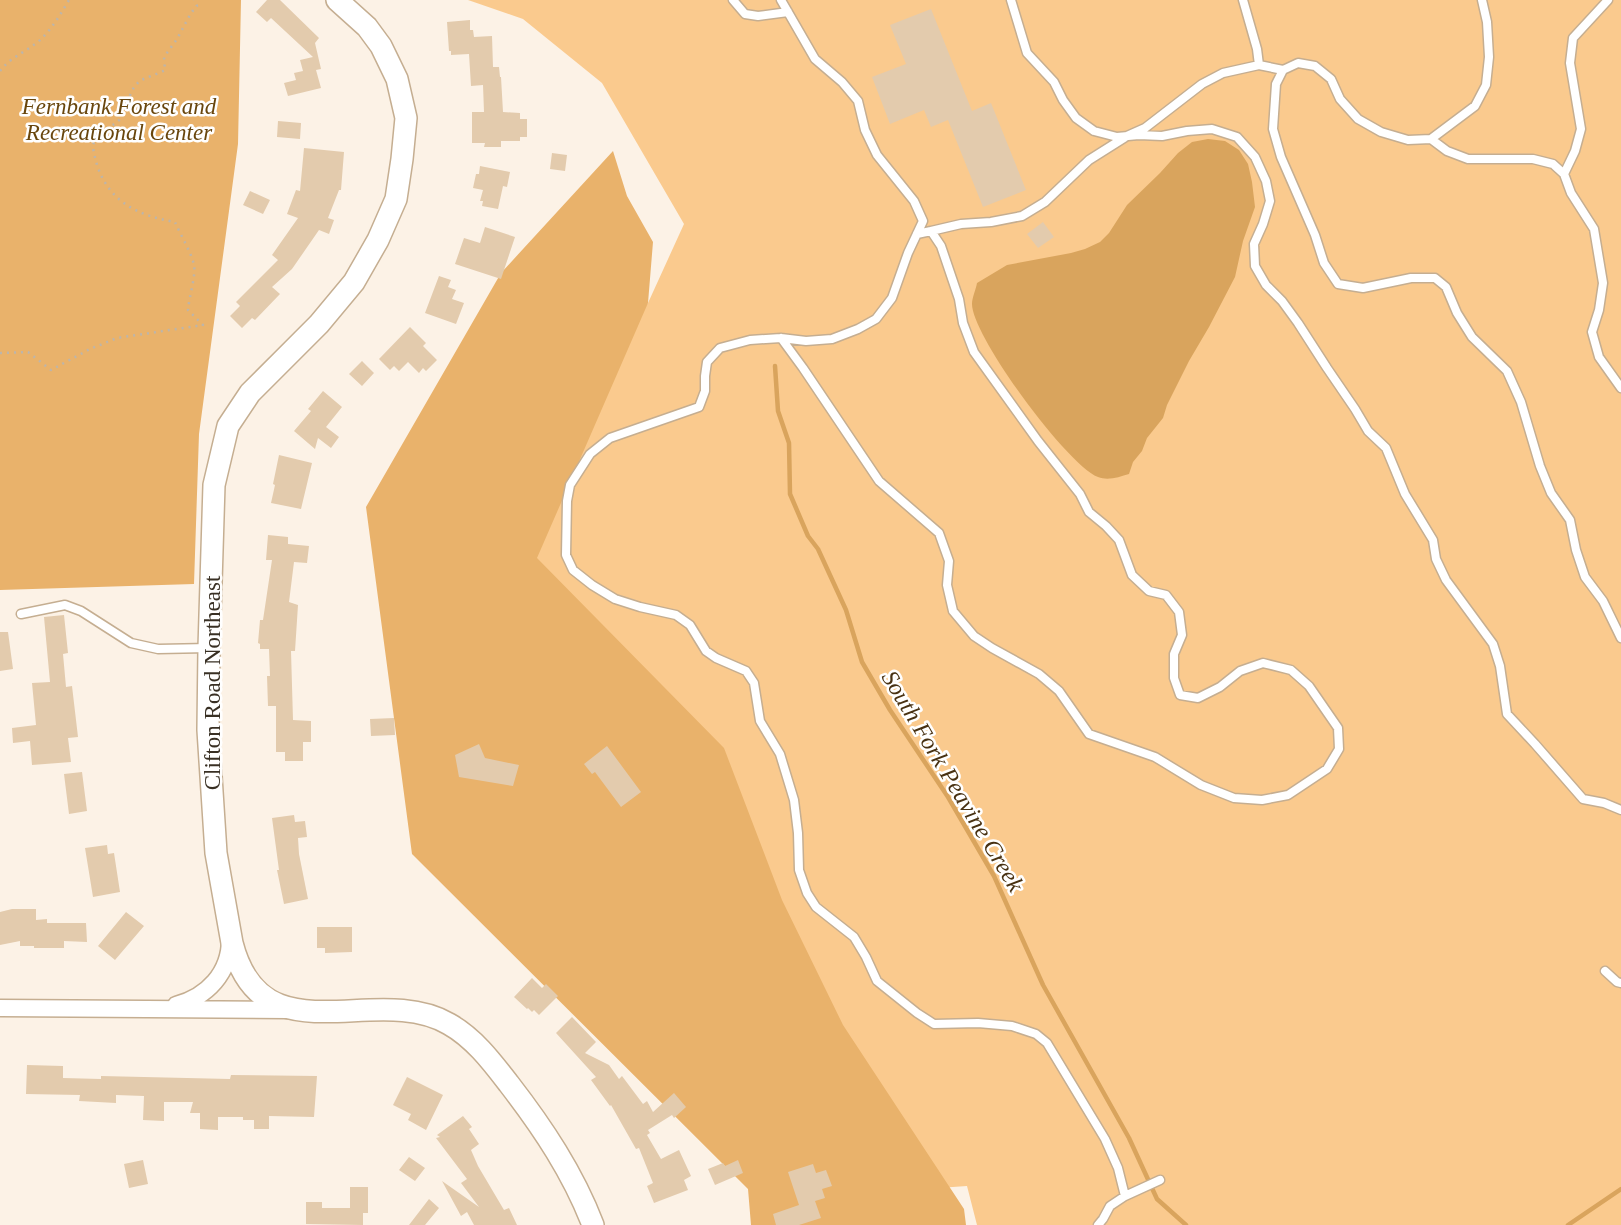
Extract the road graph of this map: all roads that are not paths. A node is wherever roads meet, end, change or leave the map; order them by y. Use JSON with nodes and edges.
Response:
{"nodes":[{"id":1,"x":337,"y":0,"type":"edge"},
{"id":2,"x":733,"y":0,"type":"edge"},
{"id":3,"x":781,"y":0,"type":"edge"},
{"id":4,"x":1011,"y":0,"type":"edge"},
{"id":5,"x":1243,"y":0,"type":"edge"},
{"id":6,"x":1482,"y":0,"type":"edge"},
{"id":7,"x":1608,"y":0,"type":"edge"},
{"id":8,"x":788,"y":12,"type":"junction"},
{"id":9,"x":1259,"y":65,"type":"junction"},
{"id":10,"x":1283,"y":70,"type":"junction"},
{"id":11,"x":1127,"y":136,"type":"junction"},
{"id":12,"x":1431,"y":139,"type":"junction"},
{"id":13,"x":1564,"y":174,"type":"junction"},
{"id":14,"x":931,"y":231,"type":"junction"},
{"id":15,"x":917,"y":234,"type":"junction"},
{"id":16,"x":781,"y":338,"type":"junction"},
{"id":17,"x":1621,"y":388,"type":"edge"},
{"id":18,"x":21,"y":614,"type":"dead end"},
{"id":19,"x":1621,"y":638,"type":"edge"},
{"id":20,"x":209,"y":648,"type":"junction"},
{"id":21,"x":1621,"y":810,"type":"edge"},
{"id":22,"x":230,"y":933,"type":"junction"},
{"id":23,"x":1605,"y":971,"type":"dead end"},
{"id":24,"x":1621,"y":983,"type":"edge"},
{"id":25,"x":0,"y":1008,"type":"edge"},
{"id":26,"x":156,"y":1009,"type":"junction"},
{"id":27,"x":294,"y":1010,"type":"junction"},
{"id":28,"x":1160,"y":1180,"type":"dead end"},
{"id":29,"x":1125,"y":1196,"type":"junction"},
{"id":30,"x":593,"y":1225,"type":"edge"},
{"id":31,"x":1098,"y":1225,"type":"edge"}],
"edges":[{"from":1,"to":20,"type":"street","name":"Clifton Road Northeast"},
{"from":2,"to":8,"type":"lane"},
{"from":3,"to":8,"type":"lane"},
{"from":4,"to":11,"type":"lane"},
{"from":5,"to":9,"type":"lane"},
{"from":6,"to":12,"type":"lane"},
{"from":7,"to":13,"type":"lane"},
{"from":8,"to":15,"type":"lane"},
{"from":9,"to":10,"type":"lane"},
{"from":9,"to":11,"type":"lane"},
{"from":10,"to":12,"type":"lane"},
{"from":10,"to":19,"type":"lane"},
{"from":11,"to":14,"type":"lane"},
{"from":11,"to":21,"type":"lane"},
{"from":12,"to":13,"type":"lane"},
{"from":13,"to":17,"type":"lane"},
{"from":14,"to":15,"type":"lane"},
{"from":14,"to":16,"type":"lane"},
{"from":15,"to":16,"type":"lane"},
{"from":16,"to":29,"type":"lane"},
{"from":18,"to":20,"type":"lane"},
{"from":20,"to":22,"type":"street","name":"Clifton Road Northeast"},
{"from":22,"to":26,"type":"street"},
{"from":22,"to":27,"type":"street","name":"Clifton Road Northeast"},
{"from":23,"to":24,"type":"lane"},
{"from":25,"to":26,"type":"street"},
{"from":26,"to":27,"type":"street"},
{"from":27,"to":30,"type":"street","name":"Clifton Road Northeast"},
{"from":28,"to":29,"type":"lane"},
{"from":29,"to":31,"type":"lane"}]}
